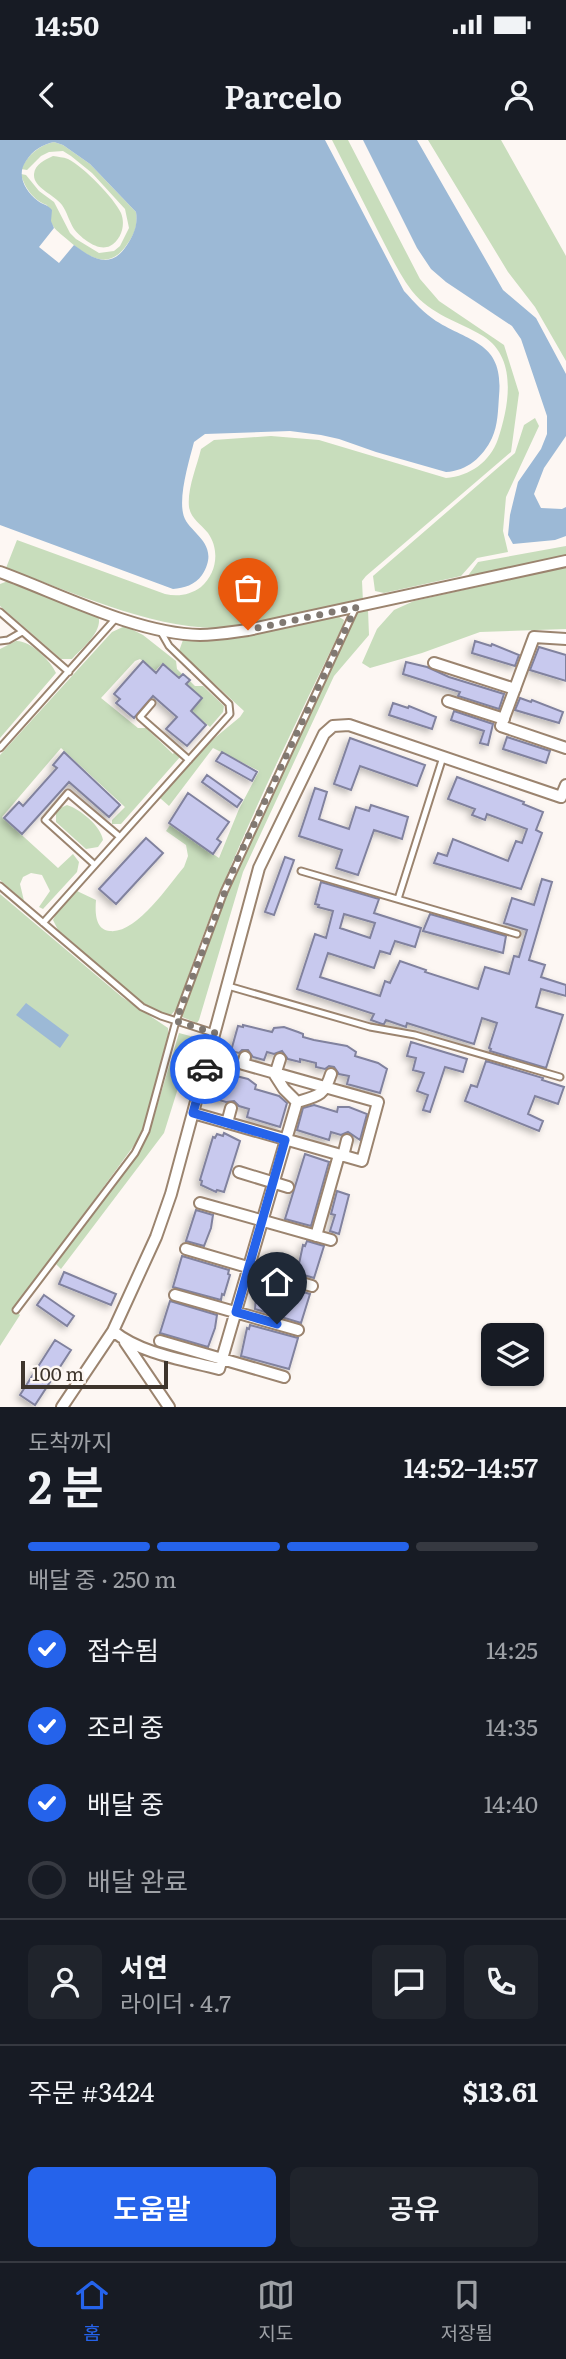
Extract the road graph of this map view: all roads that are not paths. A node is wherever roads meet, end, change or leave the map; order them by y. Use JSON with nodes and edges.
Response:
{"nodes":[{"id":1,"x":566,"y":561,"type":"edge"},
{"id":2,"x":0,"y":572,"type":"edge"},
{"id":3,"x":356,"y":607,"type":"junction"},
{"id":4,"x":0,"y":612,"type":"edge"},
{"id":5,"x":117,"y":617,"type":"junction"},
{"id":6,"x":159,"y":629,"type":"junction"},
{"id":7,"x":22,"y":632,"type":"junction"},
{"id":8,"x":566,"y":639,"type":"edge"},
{"id":9,"x":0,"y":641,"type":"edge"},
{"id":10,"x":433,"y":663,"type":"dead end"},
{"id":11,"x":69,"y":672,"type":"junction"},
{"id":12,"x":515,"y":689,"type":"junction"},
{"id":13,"x":448,"y":701,"type":"dead end"},
{"id":14,"x":152,"y":703,"type":"dead end"},
{"id":15,"x":504,"y":719,"type":"junction"},
{"id":16,"x":0,"y":748,"type":"edge"},
{"id":17,"x":566,"y":748,"type":"edge"},
{"id":18,"x":443,"y":757,"type":"junction"},
{"id":19,"x":188,"y":760,"type":"junction"},
{"id":20,"x":566,"y":785,"type":"edge"},
{"id":21,"x":120,"y":837,"type":"junction"},
{"id":22,"x":95,"y":865,"type":"junction"},
{"id":23,"x":301,"y":871,"type":"dead end"},
{"id":24,"x":0,"y":887,"type":"edge"},
{"id":25,"x":398,"y":899,"type":"junction"},
{"id":26,"x":43,"y":923,"type":"junction"},
{"id":27,"x":517,"y":933,"type":"dead end"},
{"id":28,"x":228,"y":986,"type":"junction"},
{"id":29,"x":176,"y":1021,"type":"junction"},
{"id":30,"x":215,"y":1033,"type":"junction"},
{"id":31,"x":245,"y":1057,"type":"dead end"},
{"id":32,"x":280,"y":1059,"type":"dead end"},
{"id":33,"x":331,"y":1074,"type":"dead end"},
{"id":34,"x":275,"y":1075,"type":"junction"},
{"id":35,"x":560,"y":1077,"type":"dead end"},
{"id":36,"x":327,"y":1089,"type":"junction"},
{"id":37,"x":297,"y":1101,"type":"junction"},
{"id":38,"x":231,"y":1108,"type":"dead end"},
{"id":39,"x":193,"y":1113,"type":"junction"},
{"id":40,"x":227,"y":1123,"type":"junction"},
{"id":41,"x":285,"y":1140,"type":"junction"},
{"id":42,"x":347,"y":1140,"type":"dead end"},
{"id":43,"x":341,"y":1155,"type":"junction"},
{"id":44,"x":239,"y":1172,"type":"dead end"},
{"id":45,"x":273,"y":1182,"type":"junction"},
{"id":46,"x":288,"y":1187,"type":"dead end"},
{"id":47,"x":200,"y":1203,"type":"dead end"},
{"id":48,"x":262,"y":1221,"type":"junction"},
{"id":49,"x":316,"y":1236,"type":"junction"},
{"id":50,"x":331,"y":1240,"type":"dead end"},
{"id":51,"x":186,"y":1249,"type":"dead end"},
{"id":52,"x":249,"y":1268,"type":"junction"},
{"id":53,"x":312,"y":1286,"type":"dead end"},
{"id":54,"x":175,"y":1295,"type":"dead end"},
{"id":55,"x":16,"y":1310,"type":"dead end"},
{"id":56,"x":236,"y":1312,"type":"junction"},
{"id":57,"x":298,"y":1330,"type":"dead end"},
{"id":58,"x":113,"y":1331,"type":"junction"},
{"id":59,"x":124,"y":1339,"type":"junction"},
{"id":60,"x":160,"y":1342,"type":"dead end"},
{"id":61,"x":222,"y":1359,"type":"junction"},
{"id":62,"x":284,"y":1377,"type":"dead end"},
{"id":63,"x":62,"y":1407,"type":"edge"},
{"id":64,"x":169,"y":1407,"type":"edge"}],
"edges":[{"from":1,"to":3,"type":"street"},
{"from":2,"to":5,"type":"street"},
{"from":3,"to":6,"type":"street"},
{"from":3,"to":29,"type":"lane"},
{"from":4,"to":7,"type":"lane"},
{"from":5,"to":6,"type":"street"},
{"from":5,"to":11,"type":"lane"},
{"from":6,"to":19,"type":"lane"},
{"from":7,"to":9,"type":"lane"},
{"from":7,"to":11,"type":"lane"},
{"from":8,"to":12,"type":"street"},
{"from":10,"to":12,"type":"street"},
{"from":11,"to":16,"type":"lane"},
{"from":12,"to":15,"type":"street"},
{"from":13,"to":15,"type":"street"},
{"from":14,"to":19,"type":"lane"},
{"from":15,"to":17,"type":"street"},
{"from":18,"to":20,"type":"street"},
{"from":18,"to":25,"type":"lane"},
{"from":18,"to":28,"type":"street"},
{"from":19,"to":21,"type":"lane"},
{"from":21,"to":22,"type":"lane"},
{"from":21,"to":22,"type":"lane"},
{"from":22,"to":26,"type":"lane"},
{"from":23,"to":25,"type":"lane"},
{"from":24,"to":26,"type":"lane"},
{"from":25,"to":27,"type":"lane"},
{"from":26,"to":29,"type":"lane"},
{"from":28,"to":30,"type":"street"},
{"from":28,"to":35,"type":"lane"},
{"from":29,"to":30,"type":"lane"},
{"from":29,"to":55,"type":"lane"},
{"from":30,"to":39,"type":"street"},
{"from":31,"to":34,"type":"street"},
{"from":32,"to":34,"type":"street"},
{"from":33,"to":36,"type":"street"},
{"from":34,"to":36,"type":"street"},
{"from":34,"to":37,"type":"street"},
{"from":36,"to":37,"type":"street"},
{"from":36,"to":43,"type":"street"},
{"from":37,"to":41,"type":"street"},
{"from":38,"to":40,"type":"street"},
{"from":39,"to":40,"type":"street"},
{"from":39,"to":58,"type":"street"},
{"from":40,"to":41,"type":"street"},
{"from":41,"to":43,"type":"street"},
{"from":41,"to":45,"type":"street"},
{"from":42,"to":43,"type":"street"},
{"from":43,"to":49,"type":"street"},
{"from":44,"to":45,"type":"street"},
{"from":45,"to":46,"type":"street"},
{"from":45,"to":48,"type":"street"},
{"from":47,"to":48,"type":"street"},
{"from":48,"to":49,"type":"street"},
{"from":48,"to":52,"type":"street"},
{"from":49,"to":50,"type":"street"},
{"from":51,"to":52,"type":"street"},
{"from":52,"to":53,"type":"street"},
{"from":52,"to":56,"type":"street"},
{"from":54,"to":56,"type":"street"},
{"from":56,"to":57,"type":"street"},
{"from":56,"to":61,"type":"street"},
{"from":58,"to":59,"type":"street"},
{"from":58,"to":63,"type":"street"},
{"from":59,"to":61,"type":"street"},
{"from":59,"to":64,"type":"street"},
{"from":60,"to":61,"type":"street"},
{"from":61,"to":62,"type":"street"}]}
